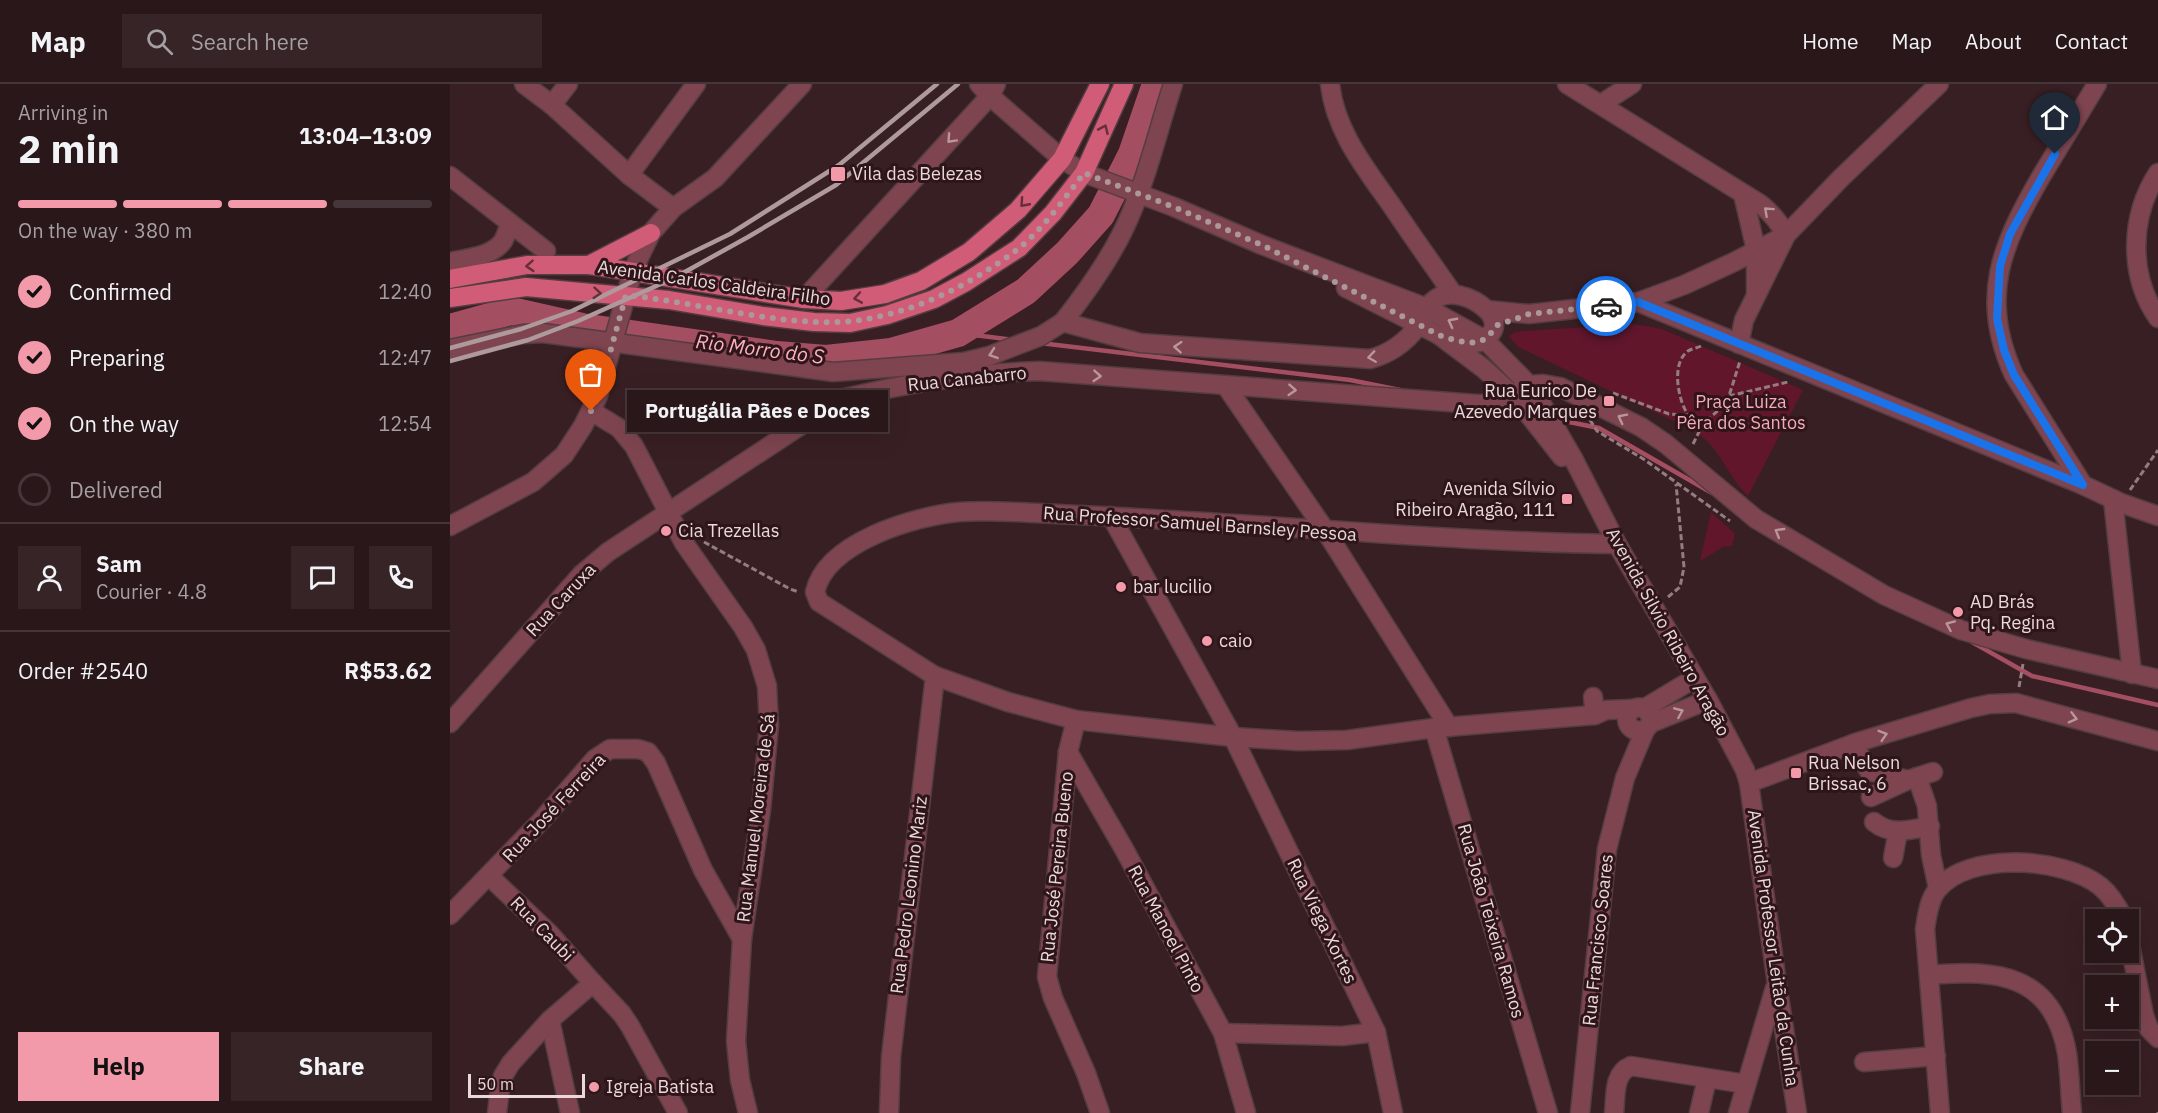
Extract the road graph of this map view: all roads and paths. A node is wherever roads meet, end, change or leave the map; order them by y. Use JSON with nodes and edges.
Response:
{"nodes":[{"id":1,"x":524,"y":84,"type":"edge"},
{"id":2,"x":568,"y":84,"type":"edge"},
{"id":3,"x":696,"y":84,"type":"edge"},
{"id":4,"x":802,"y":84,"type":"edge"},
{"id":5,"x":1100,"y":84,"type":"edge"},
{"id":6,"x":1124,"y":84,"type":"edge"},
{"id":7,"x":1173,"y":84,"type":"edge"},
{"id":8,"x":1330,"y":84,"type":"edge"},
{"id":9,"x":1567,"y":84,"type":"edge"},
{"id":10,"x":1632,"y":84,"type":"edge"},
{"id":11,"x":1940,"y":84,"type":"edge"},
{"id":12,"x":2097,"y":84,"type":"edge"},
{"id":13,"x":989,"y":88,"type":"edge"},
{"id":14,"x":1601,"y":104,"type":"junction"},
{"id":15,"x":552,"y":105,"type":"junction"},
{"id":16,"x":1062,"y":159,"type":"junction"},
{"id":17,"x":1084,"y":173,"type":"junction"},
{"id":18,"x":2158,"y":173,"type":"edge"},
{"id":19,"x":628,"y":175,"type":"junction"},
{"id":20,"x":450,"y":176,"type":"edge"},
{"id":21,"x":1138,"y":194,"type":"junction"},
{"id":22,"x":1743,"y":194,"type":"junction"},
{"id":23,"x":673,"y":208,"type":"junction"},
{"id":24,"x":510,"y":223,"type":"junction"},
{"id":25,"x":651,"y":233,"type":"junction"},
{"id":26,"x":1786,"y":235,"type":"junction"},
{"id":27,"x":1262,"y":245,"type":"junction"},
{"id":28,"x":1756,"y":250,"type":"junction"},
{"id":29,"x":546,"y":251,"type":"dead end"},
{"id":30,"x":450,"y":262,"type":"edge"},
{"id":31,"x":589,"y":265,"type":"junction"},
{"id":32,"x":633,"y":270,"type":"junction"},
{"id":33,"x":450,"y":279,"type":"edge"},
{"id":34,"x":1453,"y":294,"type":"junction"},
{"id":35,"x":1756,"y":294,"type":"junction"},
{"id":36,"x":626,"y":295,"type":"junction"},
{"id":37,"x":450,"y":298,"type":"edge"},
{"id":38,"x":804,"y":299,"type":"junction"},
{"id":39,"x":1638,"y":302,"type":"junction"},
{"id":40,"x":1427,"y":308,"type":"junction"},
{"id":41,"x":2158,"y":318,"type":"edge"},
{"id":42,"x":1063,"y":322,"type":"junction"},
{"id":43,"x":1419,"y":325,"type":"junction"},
{"id":44,"x":1489,"y":325,"type":"junction"},
{"id":45,"x":1439,"y":335,"type":"junction"},
{"id":46,"x":1041,"y":336,"type":"junction"},
{"id":47,"x":613,"y":341,"type":"junction"},
{"id":48,"x":1739,"y":344,"type":"junction"},
{"id":49,"x":1705,"y":345,"type":"dead end"},
{"id":50,"x":450,"y":349,"type":"edge"},
{"id":51,"x":1039,"y":371,"type":"junction"},
{"id":52,"x":833,"y":372,"type":"junction"},
{"id":53,"x":1810,"y":374,"type":"junction"},
{"id":54,"x":1529,"y":385,"type":"junction"},
{"id":55,"x":1226,"y":386,"type":"junction"},
{"id":56,"x":1610,"y":392,"type":"dead end"},
{"id":57,"x":1514,"y":396,"type":"junction"},
{"id":58,"x":1729,"y":396,"type":"junction"},
{"id":59,"x":841,"y":399,"type":"junction"},
{"id":60,"x":1592,"y":403,"type":"junction"},
{"id":61,"x":591,"y":411,"type":"junction"},
{"id":62,"x":1688,"y":415,"type":"junction"},
{"id":63,"x":1703,"y":424,"type":"junction"},
{"id":64,"x":2158,"y":450,"type":"edge"},
{"id":65,"x":1685,"y":459,"type":"junction"},
{"id":66,"x":1585,"y":482,"type":"junction"},
{"id":67,"x":1676,"y":483,"type":"junction"},
{"id":68,"x":2083,"y":485,"type":"junction"},
{"id":69,"x":2117,"y":501,"type":"junction"},
{"id":70,"x":1111,"y":516,"type":"junction"},
{"id":71,"x":2158,"y":516,"type":"edge"},
{"id":72,"x":672,"y":519,"type":"junction"},
{"id":73,"x":1756,"y":519,"type":"junction"},
{"id":74,"x":450,"y":526,"type":"edge"},
{"id":75,"x":1325,"y":530,"type":"junction"},
{"id":76,"x":1617,"y":544,"type":"junction"},
{"id":77,"x":816,"y":596,"type":"junction"},
{"id":78,"x":1666,"y":598,"type":"dead end"},
{"id":79,"x":2026,"y":649,"type":"junction"},
{"id":80,"x":2132,"y":674,"type":"junction"},
{"id":81,"x":935,"y":676,"type":"junction"},
{"id":82,"x":1695,"y":678,"type":"junction"},
{"id":83,"x":2158,"y":679,"type":"edge"},
{"id":84,"x":1708,"y":700,"type":"junction"},
{"id":85,"x":2016,"y":703,"type":"junction"},
{"id":86,"x":1076,"y":720,"type":"junction"},
{"id":87,"x":1638,"y":720,"type":"junction"},
{"id":88,"x":450,"y":723,"type":"edge"},
{"id":89,"x":1442,"y":728,"type":"junction"},
{"id":90,"x":1233,"y":737,"type":"junction"},
{"id":91,"x":2158,"y":741,"type":"edge"},
{"id":92,"x":1853,"y":744,"type":"junction"},
{"id":93,"x":1068,"y":752,"type":"junction"},
{"id":94,"x":1919,"y":776,"type":"junction"},
{"id":95,"x":1749,"y":783,"type":"junction"},
{"id":96,"x":1871,"y":797,"type":"dead end"},
{"id":97,"x":1874,"y":822,"type":"dead end"},
{"id":98,"x":1930,"y":826,"type":"junction"},
{"id":99,"x":1898,"y":831,"type":"junction"},
{"id":100,"x":1893,"y":858,"type":"dead end"},
{"id":101,"x":489,"y":876,"type":"junction"},
{"id":102,"x":1938,"y":888,"type":"junction"},
{"id":103,"x":2119,"y":909,"type":"edge"},
{"id":104,"x":450,"y":915,"type":"edge"},
{"id":105,"x":742,"y":939,"type":"junction"},
{"id":106,"x":2134,"y":963,"type":"edge"},
{"id":107,"x":1929,"y":975,"type":"junction"},
{"id":108,"x":593,"y":983,"type":"junction"},
{"id":109,"x":1777,"y":984,"type":"junction"},
{"id":110,"x":550,"y":1020,"type":"junction"},
{"id":111,"x":1376,"y":1032,"type":"junction"},
{"id":112,"x":1223,"y":1033,"type":"junction"},
{"id":113,"x":2158,"y":1038,"type":"edge"},
{"id":114,"x":1935,"y":1056,"type":"junction"},
{"id":115,"x":1864,"y":1062,"type":"dead end"},
{"id":116,"x":1707,"y":1079,"type":"junction"},
{"id":117,"x":1746,"y":1084,"type":"junction"},
{"id":118,"x":2073,"y":1112,"type":"edge"},
{"id":119,"x":498,"y":1113,"type":"edge"},
{"id":120,"x":570,"y":1113,"type":"edge"},
{"id":121,"x":678,"y":1113,"type":"edge"},
{"id":122,"x":748,"y":1113,"type":"edge"},
{"id":123,"x":889,"y":1113,"type":"edge"},
{"id":124,"x":1101,"y":1113,"type":"edge"},
{"id":125,"x":1246,"y":1113,"type":"edge"},
{"id":126,"x":1393,"y":1113,"type":"edge"},
{"id":127,"x":1548,"y":1113,"type":"edge"},
{"id":128,"x":1580,"y":1113,"type":"edge"},
{"id":129,"x":1614,"y":1113,"type":"edge"},
{"id":130,"x":1699,"y":1113,"type":"edge"},
{"id":131,"x":1738,"y":1113,"type":"edge"},
{"id":132,"x":1797,"y":1113,"type":"edge"},
{"id":133,"x":1940,"y":1113,"type":"edge"}],
"edges":[{"from":1,"to":15,"type":"street"},
{"from":2,"to":15,"type":"street"},
{"from":3,"to":19,"type":"street"},
{"from":4,"to":23,"type":"street"},
{"from":5,"to":16,"type":"main road","name":"Avenida Carlos Caldeira Filho"},
{"from":17,"to":6,"type":"main road","name":"Avenida Carlos Caldeira Filho","one_way":true},
{"from":7,"to":21,"type":"street"},
{"from":8,"to":34,"type":"street"},
{"from":9,"to":14,"type":"street"},
{"from":10,"to":14,"type":"street"},
{"from":11,"to":26,"type":"street"},
{"from":12,"to":68,"type":"street"},
{"from":13,"to":16,"type":"street","name":"Avenida Silvio Ribeiro Aragão"},
{"from":13,"to":38,"type":"street","one_way":true},
{"from":14,"to":22,"type":"street"},
{"from":15,"to":19,"type":"street"},
{"from":16,"to":17,"type":"street","name":"Avenida Silvio Ribeiro Aragão"},
{"from":16,"to":38,"type":"main road","name":"Avenida Carlos Caldeira Filho","one_way":true},
{"from":17,"to":21,"type":"street","name":"Avenida Silvio Ribeiro Aragão"},
{"from":17,"to":36,"type":"main road","name":"Avenida Carlos Caldeira Filho"},
{"from":18,"to":41,"type":"street"},
{"from":19,"to":23,"type":"street"},
{"from":20,"to":24,"type":"street"},
{"from":21,"to":27,"type":"street","name":"Avenida Silvio Ribeiro Aragão"},
{"from":21,"to":42,"type":"street"},
{"from":26,"to":22,"type":"street","one_way":true},
{"from":22,"to":28,"type":"street"},
{"from":23,"to":25,"type":"street"},
{"from":24,"to":29,"type":"street"},
{"from":24,"to":30,"type":"street"},
{"from":25,"to":31,"type":"main road"},
{"from":25,"to":32,"type":"street"},
{"from":26,"to":28,"type":"street"},
{"from":26,"to":35,"type":"street"},
{"from":27,"to":40,"type":"street","name":"Avenida Silvio Ribeiro Aragão"},
{"from":27,"to":43,"type":"street","name":"Avenida Silvio Ribeiro Aragão"},
{"from":28,"to":35,"type":"street"},
{"from":28,"to":39,"type":"street"},
{"from":31,"to":32,"type":"main road","name":"Avenida Carlos Caldeira Filho"},
{"from":31,"to":33,"type":"main road","name":"Avenida Carlos Caldeira Filho","one_way":true},
{"from":32,"to":36,"type":"street"},
{"from":32,"to":38,"type":"main road","name":"Avenida Carlos Caldeira Filho"},
{"from":34,"to":40,"type":"street"},
{"from":34,"to":44,"type":"street"},
{"from":35,"to":48,"type":"street"},
{"from":37,"to":36,"type":"main road","name":"Avenida Carlos Caldeira Filho","one_way":true},
{"from":36,"to":47,"type":"street"},
{"from":39,"to":44,"type":"street"},
{"from":39,"to":48,"type":"street"},
{"from":40,"to":43,"type":"street"},
{"from":44,"to":40,"type":"street","name":"Avenida Silvio Ribeiro Aragão","one_way":true},
{"from":43,"to":42,"type":"street","one_way":true},
{"from":42,"to":46,"type":"street","name":"Rua Canabarro"},
{"from":43,"to":45,"type":"street","name":"Avenida Silvio Ribeiro Aragão"},
{"from":44,"to":45,"type":"street"},
{"from":44,"to":54,"type":"street","name":"Avenida Silvio Ribeiro Aragão"},
{"from":45,"to":57,"type":"street","name":"Avenida Silvio Ribeiro Aragão"},
{"from":46,"to":51,"type":"street"},
{"from":46,"to":52,"type":"street","name":"Rua Canabarro","one_way":true},
{"from":47,"to":50,"type":"street","name":"Rua Canabarro"},
{"from":47,"to":52,"type":"street","name":"Rua Canabarro"},
{"from":47,"to":61,"type":"street"},
{"from":48,"to":53,"type":"street"},
{"from":48,"to":58,"type":"path"},
{"from":49,"to":62,"type":"path"},
{"from":51,"to":55,"type":"street","name":"Rua Canabarro","one_way":true},
{"from":51,"to":59,"type":"street","name":"Rua Canabarro"},
{"from":52,"to":59,"type":"street"},
{"from":53,"to":58,"type":"path"},
{"from":53,"to":68,"type":"street"},
{"from":54,"to":57,"type":"street"},
{"from":54,"to":60,"type":"street"},
{"from":54,"to":66,"type":"street","name":"Avenida Silvio Ribeiro Aragão"},
{"from":55,"to":57,"type":"street","name":"Rua Canabarro","one_way":true},
{"from":55,"to":75,"type":"street","name":"Rua João Teixeira Ramos"},
{"from":56,"to":62,"type":"path"},
{"from":57,"to":66,"type":"street","name":"Avenida Silvio Ribeiro Aragão"},
{"from":58,"to":63,"type":"path"},
{"from":59,"to":72,"type":"street","name":"Rua Caruxa"},
{"from":65,"to":60,"type":"street","one_way":true},
{"from":60,"to":67,"type":"path"},
{"from":61,"to":72,"type":"street","name":"Rua Manuel Moreira de Sá"},
{"from":61,"to":74,"type":"street"},
{"from":62,"to":63,"type":"path"},
{"from":63,"to":65,"type":"path"},
{"from":64,"to":69,"type":"path"},
{"from":65,"to":73,"type":"street"},
{"from":66,"to":76,"type":"street","name":"Avenida Silvio Ribeiro Aragão"},
{"from":67,"to":73,"type":"path"},
{"from":67,"to":78,"type":"path"},
{"from":68,"to":69,"type":"street"},
{"from":69,"to":71,"type":"street"},
{"from":69,"to":80,"type":"street"},
{"from":70,"to":75,"type":"street","name":"Rua Professor Samuel Barnsley Pessoa"},
{"from":70,"to":77,"type":"street","name":"Rua Professor Samuel Barnsley Pessoa"},
{"from":70,"to":90,"type":"street","name":"Rua Viega Xortes"},
{"from":72,"to":77,"type":"path"},
{"from":72,"to":88,"type":"street","name":"Rua Caruxa"},
{"from":72,"to":105,"type":"street","name":"Rua Manuel Moreira de Sá"},
{"from":79,"to":73,"type":"street","one_way":true},
{"from":75,"to":76,"type":"street","name":"Rua Professor Samuel Barnsley Pessoa"},
{"from":75,"to":89,"type":"street","name":"Rua João Teixeira Ramos"},
{"from":76,"to":82,"type":"street","name":"Avenida Silvio Ribeiro Aragão"},
{"from":77,"to":81,"type":"street"},
{"from":79,"to":80,"type":"street"},
{"from":79,"to":85,"type":"path"},
{"from":80,"to":83,"type":"street"},
{"from":81,"to":86,"type":"street"},
{"from":81,"to":123,"type":"street","name":"Rua Pedro Leonino Mariz"},
{"from":82,"to":84,"type":"street","name":"Avenida Silvio Ribeiro Aragão"},
{"from":82,"to":87,"type":"street"},
{"from":87,"to":84,"type":"street","one_way":true},
{"from":84,"to":95,"type":"street","name":"Avenida Silvio Ribeiro Aragão"},
{"from":85,"to":91,"type":"street","one_way":true},
{"from":92,"to":85,"type":"street","one_way":true},
{"from":86,"to":90,"type":"street"},
{"from":86,"to":93,"type":"street","name":"Rua José Pereira Bueno"},
{"from":87,"to":89,"type":"street"},
{"from":87,"to":128,"type":"street","name":"Rua Francisco Soares"},
{"from":89,"to":90,"type":"street"},
{"from":89,"to":127,"type":"street","name":"Rua João Teixeira Ramos"},
{"from":90,"to":111,"type":"street","name":"Rua Viega Xortes"},
{"from":92,"to":94,"type":"street"},
{"from":92,"to":95,"type":"street"},
{"from":93,"to":112,"type":"street","name":"Rua Manoel Pinto"},
{"from":93,"to":124,"type":"street","name":"Rua José Pereira Bueno"},
{"from":94,"to":96,"type":"street"},
{"from":94,"to":98,"type":"street"},
{"from":95,"to":109,"type":"street","name":"Avenida Professor Leitão da Cunha"},
{"from":97,"to":99,"type":"street"},
{"from":98,"to":99,"type":"street"},
{"from":98,"to":102,"type":"street"},
{"from":99,"to":100,"type":"street"},
{"from":101,"to":104,"type":"street","name":"Rua José Ferreira"},
{"from":101,"to":105,"type":"street","name":"Rua José Ferreira"},
{"from":101,"to":108,"type":"street","name":"Rua Caubi"},
{"from":102,"to":103,"type":"street"},
{"from":102,"to":107,"type":"street"},
{"from":105,"to":122,"type":"street","name":"Rua Manuel Moreira de Sá"},
{"from":106,"to":113,"type":"street"},
{"from":107,"to":114,"type":"street"},
{"from":107,"to":118,"type":"street"},
{"from":108,"to":110,"type":"street"},
{"from":108,"to":121,"type":"street"},
{"from":109,"to":117,"type":"street"},
{"from":109,"to":132,"type":"street","name":"Avenida Professor Leitão da Cunha"},
{"from":110,"to":119,"type":"street"},
{"from":110,"to":120,"type":"street"},
{"from":111,"to":112,"type":"street"},
{"from":111,"to":126,"type":"street","name":"Rua Viega Xortes"},
{"from":112,"to":125,"type":"street","name":"Rua Manoel Pinto"},
{"from":114,"to":115,"type":"street"},
{"from":114,"to":133,"type":"street"},
{"from":116,"to":117,"type":"street"},
{"from":116,"to":129,"type":"street"},
{"from":116,"to":130,"type":"street"},
{"from":117,"to":131,"type":"street"}]}
